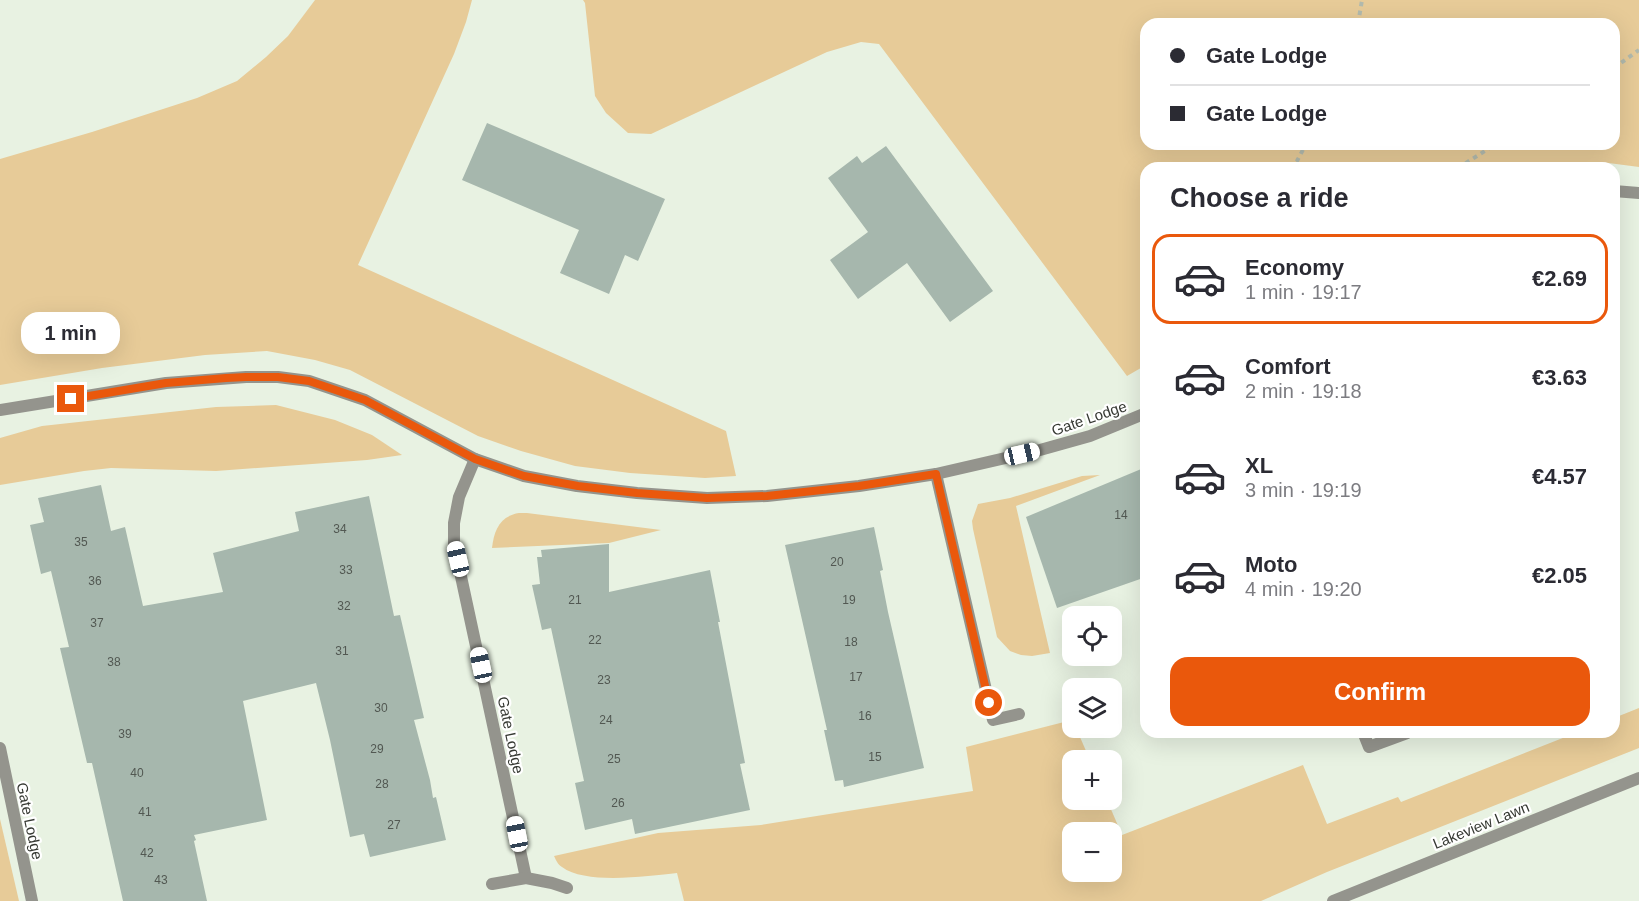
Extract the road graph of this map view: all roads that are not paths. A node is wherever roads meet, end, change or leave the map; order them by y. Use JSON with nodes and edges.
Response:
{"nodes":[{"id":1,"x":1620,"y":191,"type":"edge"},
{"id":2,"x":1639,"y":193,"type":"edge"},
{"id":3,"x":0,"y":410,"type":"edge"},
{"id":4,"x":1140,"y":415,"type":"edge"},
{"id":5,"x":475,"y":459,"type":"junction"},
{"id":6,"x":936,"y":474,"type":"junction"},
{"id":7,"x":1019,"y":714,"type":"dead end"},
{"id":8,"x":1366,"y":738,"type":"edge"},
{"id":9,"x":1394,"y":738,"type":"edge"},
{"id":10,"x":0,"y":748,"type":"edge"},
{"id":11,"x":1639,"y":778,"type":"edge"},
{"id":12,"x":526,"y":879,"type":"junction"},
{"id":13,"x":492,"y":884,"type":"dead end"},
{"id":14,"x":567,"y":888,"type":"dead end"},
{"id":15,"x":32,"y":901,"type":"edge"},
{"id":16,"x":1334,"y":901,"type":"edge"}],
"edges":[{"from":1,"to":2,"type":"street"},
{"from":3,"to":5,"type":"street","name":"Gate Lodge"},
{"from":4,"to":6,"type":"street","name":"Gate Lodge"},
{"from":5,"to":6,"type":"street","name":"Gate Lodge"},
{"from":5,"to":12,"type":"street","name":"Gate Lodge"},
{"from":6,"to":7,"type":"street"},
{"from":8,"to":9,"type":"street"},
{"from":10,"to":15,"type":"street","name":"Gate Lodge"},
{"from":11,"to":16,"type":"street","name":"Lakeview Lawn"},
{"from":12,"to":13,"type":"street"},
{"from":12,"to":14,"type":"street"}]}
